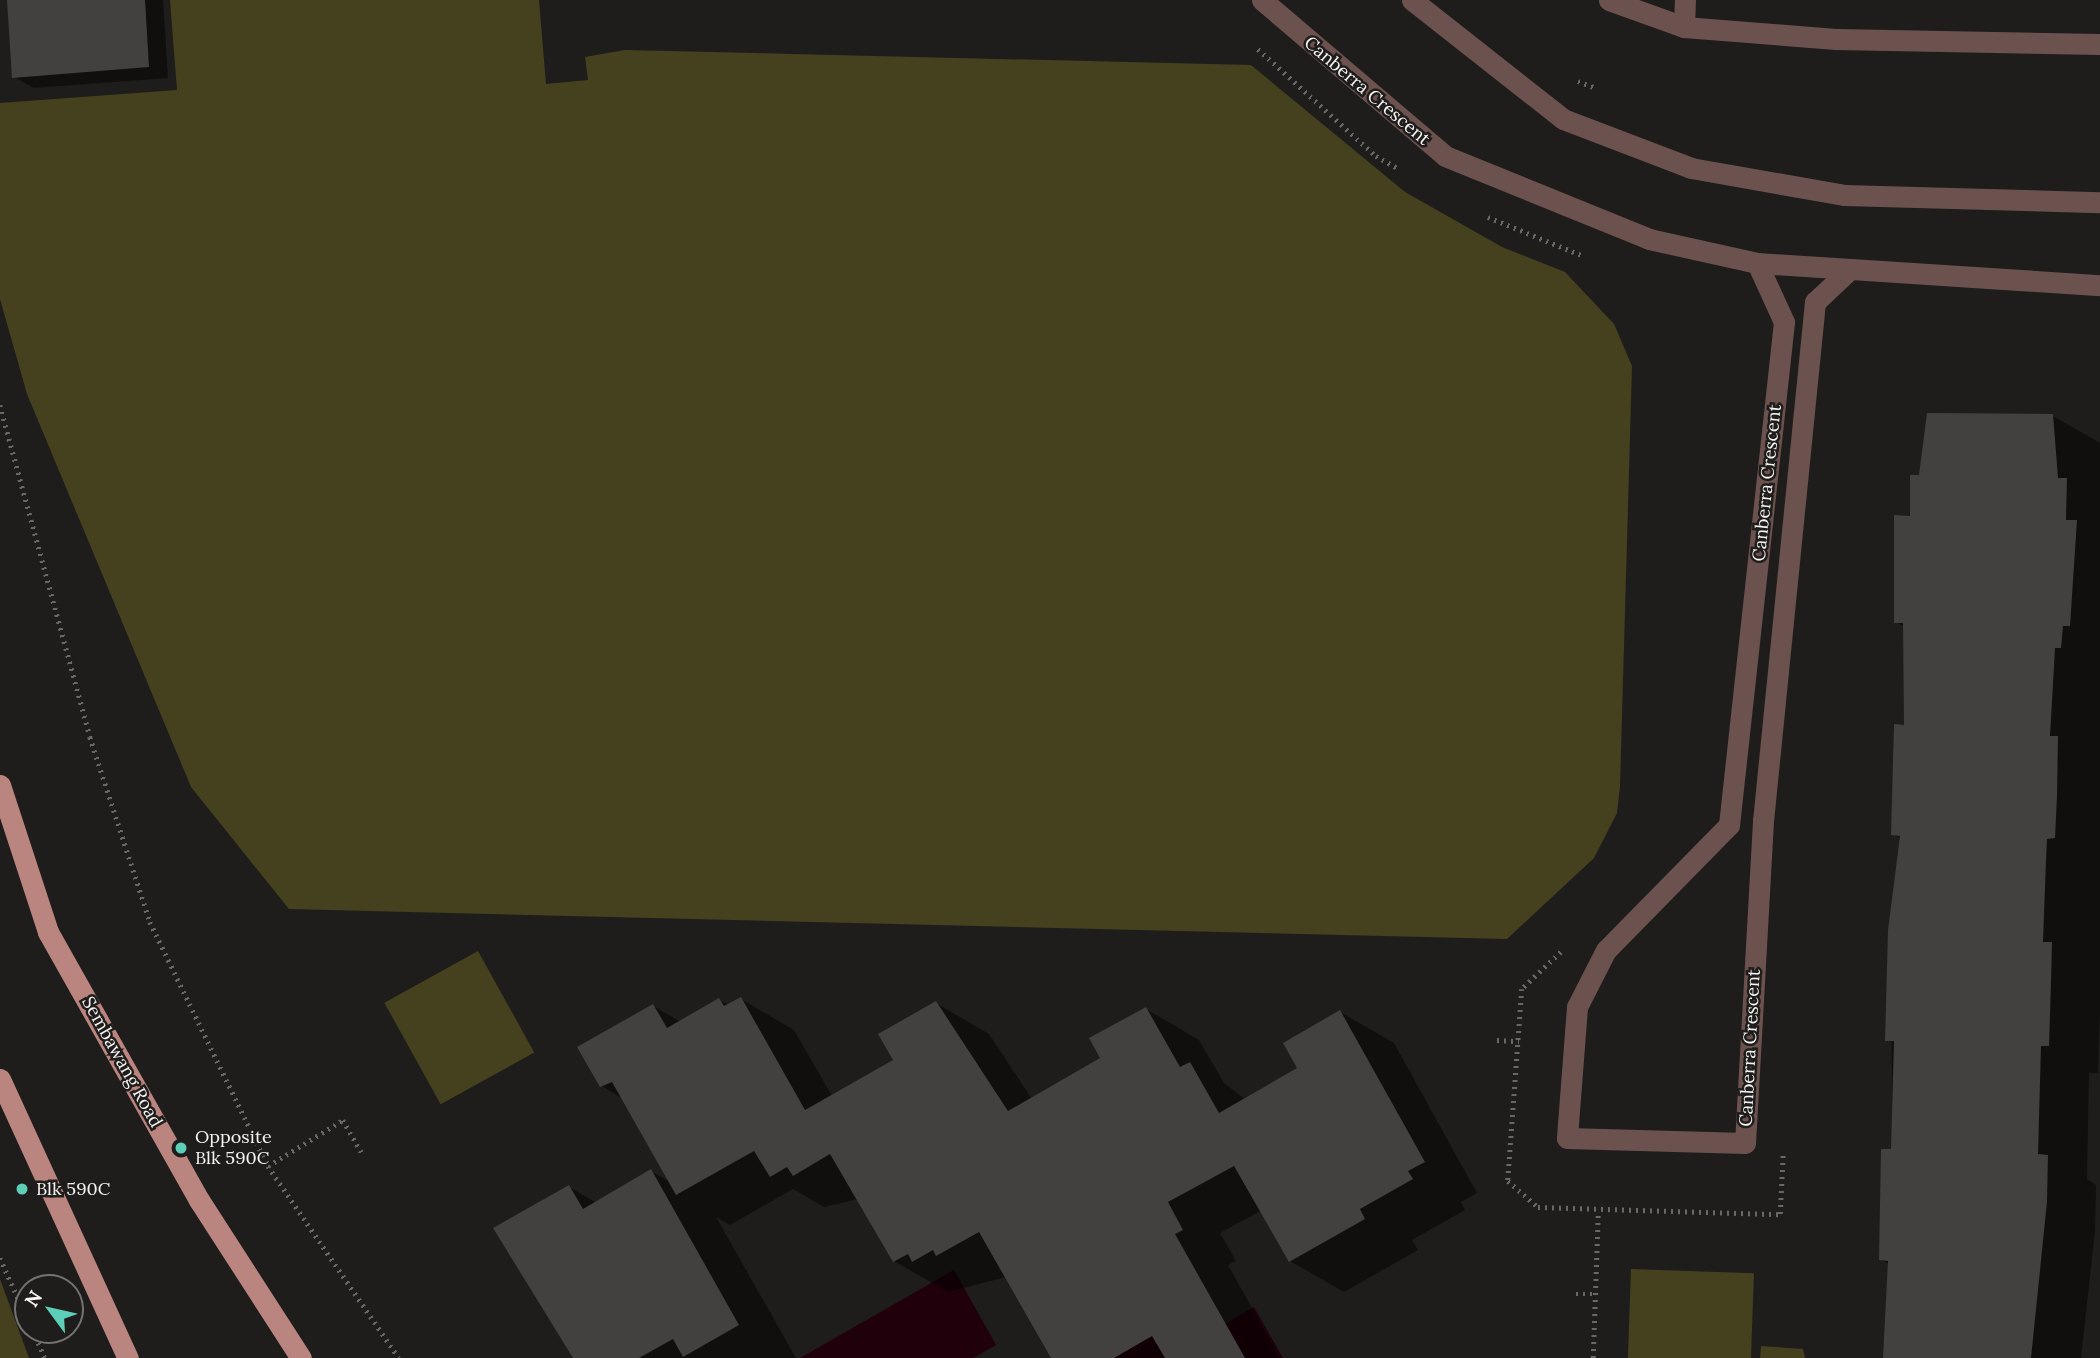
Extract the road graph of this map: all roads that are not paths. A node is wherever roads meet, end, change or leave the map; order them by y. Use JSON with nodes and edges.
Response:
{"nodes":[{"id":1,"x":1262,"y":0,"type":"edge"},
{"id":2,"x":1412,"y":0,"type":"edge"},
{"id":3,"x":1609,"y":0,"type":"edge"},
{"id":4,"x":1685,"y":0,"type":"edge"},
{"id":5,"x":1684,"y":27,"type":"junction"},
{"id":6,"x":2100,"y":44,"type":"edge"},
{"id":7,"x":2100,"y":202,"type":"edge"},
{"id":8,"x":1757,"y":263,"type":"junction"},
{"id":9,"x":1848,"y":271,"type":"junction"},
{"id":10,"x":2100,"y":285,"type":"edge"},
{"id":11,"x":0,"y":785,"type":"edge"},
{"id":12,"x":0,"y":1079,"type":"edge"},
{"id":13,"x":299,"y":1357,"type":"edge"},
{"id":14,"x":128,"y":1358,"type":"edge"}],
"edges":[{"from":1,"to":8,"type":"street","name":"Canberra Crescent"},
{"from":2,"to":7,"type":"street"},
{"from":3,"to":5,"type":"street"},
{"from":4,"to":5,"type":"street"},
{"from":5,"to":6,"type":"street"},
{"from":8,"to":9,"type":"street","name":"Canberra Crescent"},
{"from":8,"to":9,"type":"street","name":"Canberra Crescent"},
{"from":9,"to":10,"type":"street","name":"Canberra Crescent"},
{"from":11,"to":13,"type":"main road","name":"Sembawang Road"},
{"from":12,"to":14,"type":"main road"}]}
